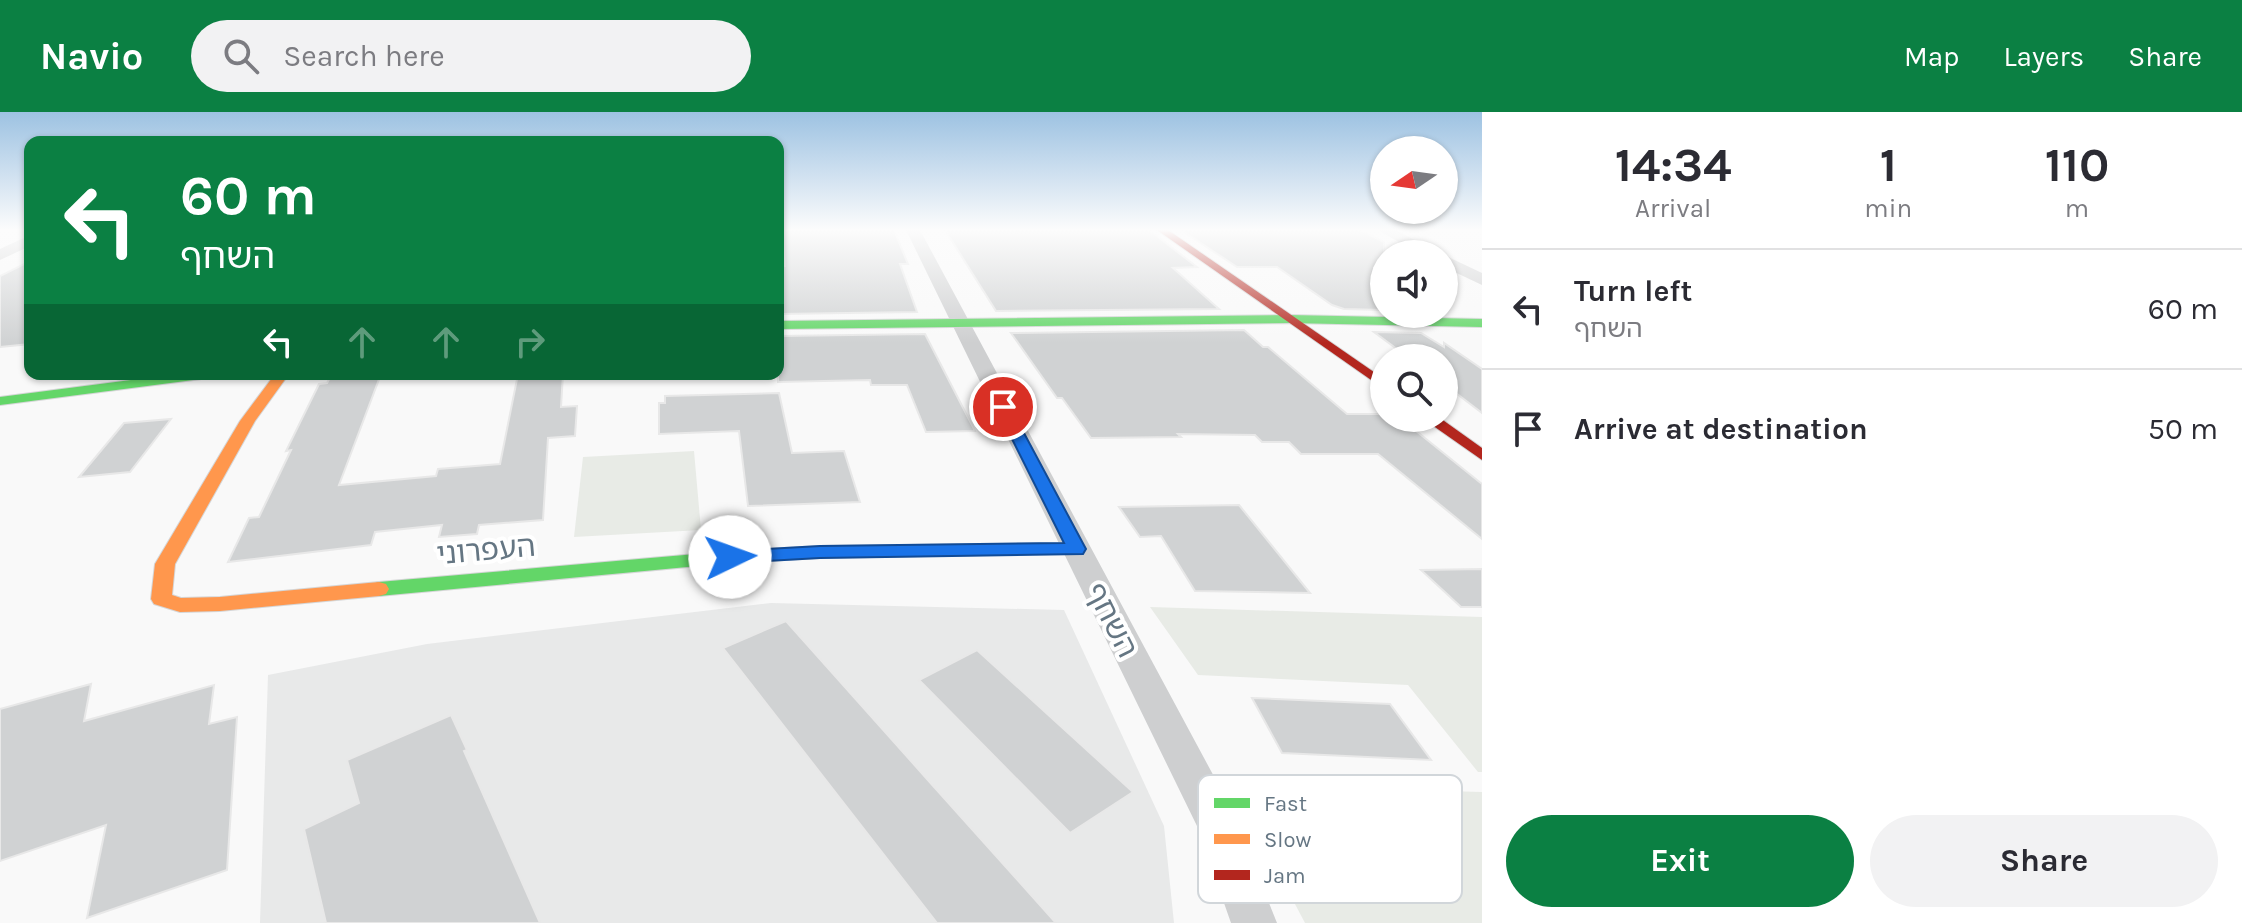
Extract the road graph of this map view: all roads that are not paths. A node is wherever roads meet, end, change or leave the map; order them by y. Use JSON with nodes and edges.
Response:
{"nodes":[{"id":1,"x":932,"y":268,"type":"edge"},
{"id":2,"x":1216,"y":268,"type":"edge"},
{"id":3,"x":1459,"y":268,"type":"edge"},
{"id":4,"x":1482,"y":280,"type":"edge"},
{"id":5,"x":959,"y":322,"type":"junction"},
{"id":6,"x":1482,"y":323,"type":"edge"},
{"id":7,"x":1297,"y":324,"type":"junction"},
{"id":8,"x":784,"y":325,"type":"edge"},
{"id":9,"x":1482,"y":333,"type":"edge"},
{"id":10,"x":1370,"y":375,"type":"edge"},
{"id":11,"x":163,"y":380,"type":"edge"},
{"id":12,"x":278,"y":380,"type":"edge"},
{"id":13,"x":0,"y":401,"type":"edge"},
{"id":14,"x":1450,"y":432,"type":"edge"},
{"id":15,"x":1482,"y":455,"type":"edge"},
{"id":16,"x":1076,"y":549,"type":"junction"},
{"id":17,"x":1198,"y":786,"type":"edge"},
{"id":18,"x":1247,"y":903,"type":"edge"},
{"id":19,"x":1254,"y":923,"type":"edge"}],
"edges":[{"from":1,"to":5,"type":"street","name":"השחף"},
{"from":2,"to":7,"type":"street"},
{"from":3,"to":4,"type":"street"},
{"from":5,"to":7,"type":"street"},
{"from":5,"to":8,"type":"street"},
{"from":5,"to":16,"type":"street","name":"השחף"},
{"from":6,"to":7,"type":"street"},
{"from":7,"to":9,"type":"street"},
{"from":7,"to":10,"type":"street"},
{"from":11,"to":13,"type":"street"},
{"from":12,"to":16,"type":"street","name":"העפרוני"},
{"from":14,"to":15,"type":"street"},
{"from":16,"to":17,"type":"street","name":"השחף"},
{"from":18,"to":19,"type":"street","name":"השחף"}]}
